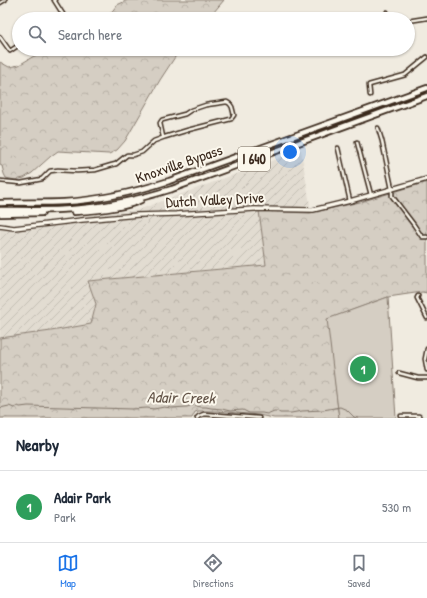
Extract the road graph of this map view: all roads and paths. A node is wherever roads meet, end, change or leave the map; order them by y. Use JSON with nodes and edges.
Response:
{"nodes":[{"id":1,"x":5,"y":0,"type":"edge"},
{"id":2,"x":54,"y":0,"type":"edge"},
{"id":3,"x":0,"y":3,"type":"edge"},
{"id":4,"x":62,"y":12,"type":"edge"},
{"id":5,"x":427,"y":18,"type":"edge"},
{"id":6,"x":415,"y":19,"type":"edge"},
{"id":7,"x":0,"y":37,"type":"edge"},
{"id":8,"x":12,"y":50,"type":"edge"},
{"id":9,"x":427,"y":57,"type":"edge"},
{"id":10,"x":427,"y":88,"type":"edge"},
{"id":11,"x":370,"y":95,"type":"dead end"},
{"id":12,"x":427,"y":96,"type":"edge"},
{"id":13,"x":378,"y":128,"type":"dead end"},
{"id":14,"x":163,"y":137,"type":"junction"},
{"id":15,"x":357,"y":142,"type":"dead end"},
{"id":16,"x":338,"y":148,"type":"dead end"},
{"id":17,"x":427,"y":179,"type":"edge"},
{"id":18,"x":0,"y":181,"type":"edge"},
{"id":19,"x":392,"y":189,"type":"junction"},
{"id":20,"x":371,"y":195,"type":"junction"},
{"id":21,"x":148,"y":196,"type":"junction"},
{"id":22,"x":350,"y":201,"type":"junction"},
{"id":23,"x":0,"y":202,"type":"edge"},
{"id":24,"x":0,"y":210,"type":"edge"},
{"id":25,"x":0,"y":214,"type":"edge"},
{"id":26,"x":0,"y":226,"type":"edge"},
{"id":27,"x":427,"y":237,"type":"edge"},
{"id":28,"x":418,"y":296,"type":"dead end"},
{"id":29,"x":427,"y":318,"type":"edge"},
{"id":30,"x":427,"y":349,"type":"edge"},
{"id":31,"x":427,"y":370,"type":"edge"},
{"id":32,"x":399,"y":373,"type":"dead end"},
{"id":33,"x":427,"y":378,"type":"edge"},
{"id":34,"x":401,"y":416,"type":"dead end"},
{"id":35,"x":196,"y":418,"type":"edge"},
{"id":36,"x":259,"y":418,"type":"edge"},
{"id":37,"x":420,"y":418,"type":"edge"}],
"edges":[{"from":1,"to":3,"type":"street"},
{"from":2,"to":4,"type":"street"},
{"from":5,"to":6,"type":"street"},
{"from":7,"to":8,"type":"street"},
{"from":9,"to":11,"type":"street"},
{"from":10,"to":23,"type":"highway","name":"Knoxville Bypass","number":"I 640"},
{"from":12,"to":21,"type":"highway","name":"Knoxville Bypass","number":"I 640"},
{"from":13,"to":19,"type":"street"},
{"from":14,"to":14,"type":"street"},
{"from":14,"to":18,"type":"street"},
{"from":15,"to":20,"type":"street"},
{"from":16,"to":22,"type":"street"},
{"from":17,"to":19,"type":"street","name":"Dutch Valley Drive"},
{"from":19,"to":20,"type":"street","name":"Dutch Valley Drive"},
{"from":19,"to":27,"type":"street"},
{"from":20,"to":22,"type":"street","name":"Dutch Valley Drive"},
{"from":21,"to":24,"type":"highway","name":"Knoxville Bypass","number":"I 640"},
{"from":21,"to":25,"type":"highway"},
{"from":22,"to":26,"type":"street","name":"Dutch Valley Drive"},
{"from":28,"to":29,"type":"street"},
{"from":30,"to":31,"type":"street"},
{"from":32,"to":33,"type":"street"},
{"from":34,"to":37,"type":"street"},
{"from":35,"to":36,"type":"street"}]}
